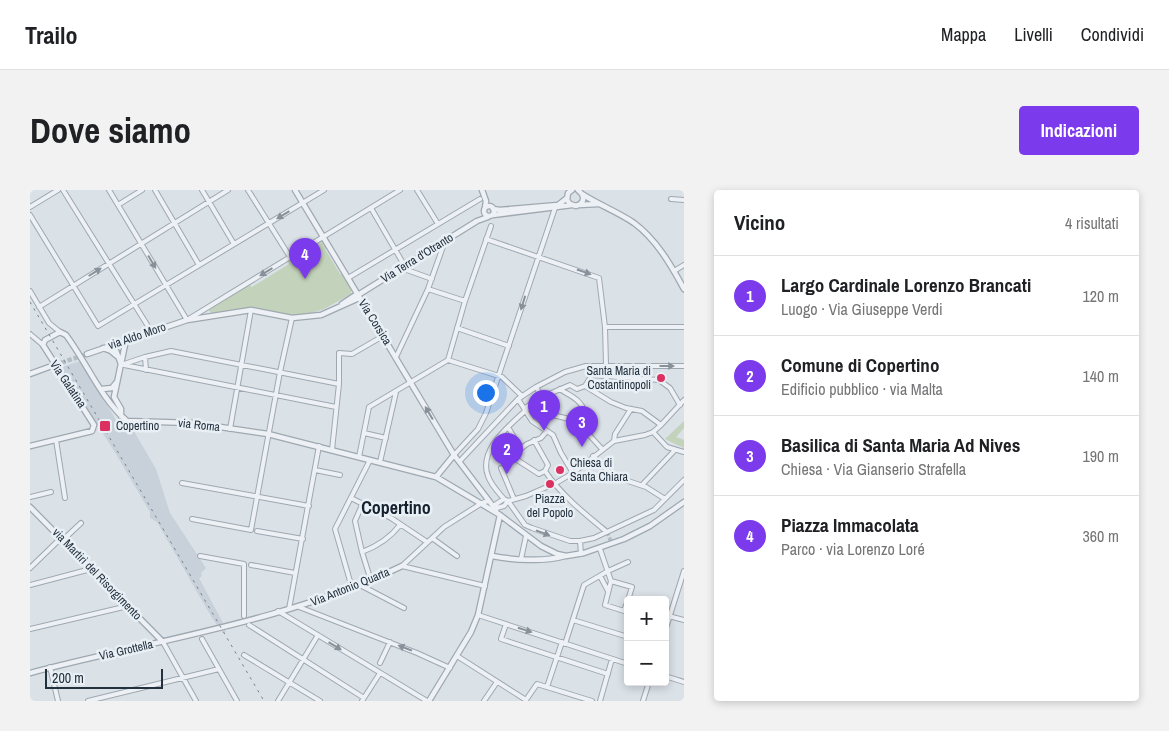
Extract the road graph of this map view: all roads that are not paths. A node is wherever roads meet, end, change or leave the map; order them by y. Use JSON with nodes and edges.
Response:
{"nodes":[{"id":1,"x":58,"y":190,"type":"edge"},
{"id":2,"x":63,"y":190,"type":"edge"},
{"id":3,"x":109,"y":190,"type":"edge"},
{"id":4,"x":142,"y":190,"type":"edge"},
{"id":5,"x":155,"y":190,"type":"edge"},
{"id":6,"x":202,"y":190,"type":"edge"},
{"id":7,"x":228,"y":190,"type":"edge"},
{"id":8,"x":248,"y":190,"type":"edge"},
{"id":9,"x":295,"y":190,"type":"edge"},
{"id":10,"x":324,"y":190,"type":"edge"},
{"id":11,"x":400,"y":190,"type":"edge"},
{"id":12,"x":417,"y":190,"type":"edge"},
{"id":13,"x":482,"y":190,"type":"edge"},
{"id":14,"x":569,"y":191,"type":"edge"},
{"id":15,"x":580,"y":191,"type":"edge"},
{"id":16,"x":567,"y":198,"type":"junction"},
{"id":17,"x":480,"y":199,"type":"dead end"},
{"id":18,"x":671,"y":199,"type":"dead end"},
{"id":19,"x":684,"y":200,"type":"edge"},
{"id":20,"x":486,"y":201,"type":"junction"},
{"id":21,"x":209,"y":202,"type":"junction"},
{"id":22,"x":303,"y":203,"type":"junction"},
{"id":23,"x":599,"y":204,"type":"junction"},
{"id":24,"x":118,"y":205,"type":"junction"},
{"id":25,"x":572,"y":205,"type":"junction"},
{"id":26,"x":579,"y":205,"type":"junction"},
{"id":27,"x":30,"y":207,"type":"edge"},
{"id":28,"x":371,"y":208,"type":"junction"},
{"id":29,"x":492,"y":208,"type":"junction"},
{"id":30,"x":555,"y":208,"type":"junction"},
{"id":31,"x":484,"y":210,"type":"junction"},
{"id":32,"x":30,"y":215,"type":"edge"},
{"id":33,"x":490,"y":216,"type":"junction"},
{"id":34,"x":477,"y":221,"type":"junction"},
{"id":35,"x":175,"y":223,"type":"junction"},
{"id":36,"x":269,"y":224,"type":"junction"},
{"id":37,"x":438,"y":224,"type":"junction"},
{"id":38,"x":491,"y":226,"type":"dead end"},
{"id":39,"x":323,"y":237,"type":"junction"},
{"id":40,"x":486,"y":239,"type":"junction"},
{"id":41,"x":445,"y":241,"type":"junction"},
{"id":42,"x":141,"y":244,"type":"junction"},
{"id":43,"x":234,"y":244,"type":"junction"},
{"id":44,"x":395,"y":250,"type":"junction"},
{"id":45,"x":538,"y":256,"type":"junction"},
{"id":46,"x":290,"y":257,"type":"junction"},
{"id":47,"x":110,"y":263,"type":"junction"},
{"id":48,"x":199,"y":264,"type":"junction"},
{"id":49,"x":405,"y":265,"type":"junction"},
{"id":50,"x":684,"y":265,"type":"edge"},
{"id":51,"x":674,"y":271,"type":"junction"},
{"id":52,"x":348,"y":278,"type":"junction"},
{"id":53,"x":432,"y":279,"type":"junction"},
{"id":54,"x":166,"y":285,"type":"junction"},
{"id":55,"x":74,"y":286,"type":"junction"},
{"id":56,"x":428,"y":289,"type":"junction"},
{"id":57,"x":684,"y":289,"type":"edge"},
{"id":58,"x":30,"y":291,"type":"edge"},
{"id":59,"x":358,"y":295,"type":"junction"},
{"id":60,"x":465,"y":301,"type":"junction"},
{"id":61,"x":135,"y":304,"type":"junction"},
{"id":62,"x":39,"y":307,"type":"junction"},
{"id":63,"x":251,"y":310,"type":"junction"},
{"id":64,"x":292,"y":318,"type":"junction"},
{"id":65,"x":187,"y":320,"type":"junction"},
{"id":66,"x":605,"y":327,"type":"junction"},
{"id":67,"x":684,"y":327,"type":"edge"},
{"id":68,"x":457,"y":328,"type":"junction"},
{"id":69,"x":152,"y":330,"type":"junction"},
{"id":70,"x":60,"y":332,"type":"junction"},
{"id":71,"x":30,"y":334,"type":"edge"},
{"id":72,"x":383,"y":336,"type":"junction"},
{"id":73,"x":126,"y":340,"type":"junction"},
{"id":74,"x":115,"y":344,"type":"junction"},
{"id":75,"x":43,"y":345,"type":"junction"},
{"id":76,"x":509,"y":346,"type":"junction"},
{"id":77,"x":103,"y":348,"type":"junction"},
{"id":78,"x":87,"y":354,"type":"tunnel mouth"},
{"id":79,"x":120,"y":357,"type":"junction"},
{"id":80,"x":145,"y":357,"type":"junction"},
{"id":81,"x":396,"y":357,"type":"junction"},
{"id":82,"x":448,"y":360,"type":"junction"},
{"id":83,"x":121,"y":365,"type":"junction"},
{"id":84,"x":242,"y":365,"type":"junction"},
{"id":85,"x":606,"y":365,"type":"junction"},
{"id":86,"x":684,"y":366,"type":"edge"},
{"id":87,"x":49,"y":367,"type":"tunnel mouth"},
{"id":88,"x":146,"y":370,"type":"junction"},
{"id":89,"x":280,"y":372,"type":"junction"},
{"id":90,"x":30,"y":374,"type":"edge"},
{"id":91,"x":499,"y":376,"type":"junction"},
{"id":92,"x":116,"y":382,"type":"junction"},
{"id":93,"x":411,"y":382,"type":"junction"},
{"id":94,"x":338,"y":384,"type":"junction"},
{"id":95,"x":585,"y":386,"type":"junction"},
{"id":96,"x":238,"y":387,"type":"junction"},
{"id":97,"x":536,"y":387,"type":"junction"},
{"id":98,"x":112,"y":388,"type":"junction"},
{"id":99,"x":102,"y":389,"type":"junction"},
{"id":100,"x":560,"y":389,"type":"junction"},
{"id":101,"x":577,"y":389,"type":"junction"},
{"id":102,"x":396,"y":392,"type":"junction"},
{"id":103,"x":276,"y":395,"type":"junction"},
{"id":104,"x":114,"y":397,"type":"junction"},
{"id":105,"x":542,"y":397,"type":"junction"},
{"id":106,"x":571,"y":397,"type":"junction"},
{"id":107,"x":107,"y":398,"type":"junction"},
{"id":108,"x":520,"y":398,"type":"junction"},
{"id":109,"x":684,"y":400,"type":"edge"},
{"id":110,"x":680,"y":405,"type":"junction"},
{"id":111,"x":336,"y":407,"type":"junction"},
{"id":112,"x":525,"y":409,"type":"junction"},
{"id":113,"x":631,"y":409,"type":"junction"},
{"id":114,"x":121,"y":416,"type":"junction"},
{"id":115,"x":572,"y":420,"type":"junction"},
{"id":116,"x":661,"y":425,"type":"junction"},
{"id":117,"x":508,"y":427,"type":"junction"},
{"id":118,"x":230,"y":429,"type":"junction"},
{"id":119,"x":478,"y":429,"type":"junction"},
{"id":120,"x":549,"y":432,"type":"junction"},
{"id":121,"x":653,"y":432,"type":"junction"},
{"id":122,"x":364,"y":433,"type":"junction"},
{"id":123,"x":268,"y":434,"type":"junction"},
{"id":124,"x":484,"y":435,"type":"junction"},
{"id":125,"x":386,"y":438,"type":"junction"},
{"id":126,"x":56,"y":440,"type":"junction"},
{"id":127,"x":534,"y":440,"type":"junction"},
{"id":128,"x":614,"y":441,"type":"junction"},
{"id":129,"x":30,"y":446,"type":"edge"},
{"id":130,"x":319,"y":446,"type":"junction"},
{"id":131,"x":520,"y":448,"type":"junction"},
{"id":132,"x":602,"y":449,"type":"junction"},
{"id":133,"x":332,"y":450,"type":"junction"},
{"id":134,"x":675,"y":450,"type":"junction"},
{"id":135,"x":684,"y":452,"type":"edge"},
{"id":136,"x":454,"y":455,"type":"junction"},
{"id":137,"x":593,"y":456,"type":"junction"},
{"id":138,"x":359,"y":457,"type":"junction"},
{"id":139,"x":370,"y":460,"type":"junction"},
{"id":140,"x":460,"y":461,"type":"junction"},
{"id":141,"x":380,"y":462,"type":"junction"},
{"id":142,"x":501,"y":468,"type":"dead end"},
{"id":143,"x":315,"y":470,"type":"junction"},
{"id":144,"x":545,"y":471,"type":"junction"},
{"id":145,"x":573,"y":473,"type":"junction"},
{"id":146,"x":340,"y":476,"type":"dead end"},
{"id":147,"x":436,"y":477,"type":"junction"},
{"id":148,"x":684,"y":480,"type":"edge"},
{"id":149,"x":182,"y":484,"type":"dead end"},
{"id":150,"x":554,"y":484,"type":"junction"},
{"id":151,"x":642,"y":486,"type":"junction"},
{"id":152,"x":51,"y":492,"type":"dead end"},
{"id":153,"x":257,"y":496,"type":"junction"},
{"id":154,"x":30,"y":497,"type":"edge"},
{"id":155,"x":65,"y":498,"type":"dead end"},
{"id":156,"x":351,"y":498,"type":"junction"},
{"id":157,"x":487,"y":499,"type":"junction"},
{"id":158,"x":514,"y":499,"type":"junction"},
{"id":159,"x":665,"y":499,"type":"junction"},
{"id":160,"x":506,"y":500,"type":"junction"},
{"id":161,"x":480,"y":502,"type":"junction"},
{"id":162,"x":684,"y":502,"type":"edge"},
{"id":163,"x":362,"y":504,"type":"junction"},
{"id":164,"x":308,"y":506,"type":"junction"},
{"id":165,"x":30,"y":507,"type":"edge"},
{"id":166,"x":493,"y":508,"type":"junction"},
{"id":167,"x":500,"y":515,"type":"junction"},
{"id":168,"x":192,"y":519,"type":"dead end"},
{"id":169,"x":81,"y":523,"type":"dead end"},
{"id":170,"x":400,"y":525,"type":"junction"},
{"id":171,"x":257,"y":531,"type":"dead end"},
{"id":172,"x":607,"y":532,"type":"junction"},
{"id":173,"x":526,"y":536,"type":"junction"},
{"id":174,"x":432,"y":538,"type":"junction"},
{"id":175,"x":62,"y":539,"type":"junction"},
{"id":176,"x":302,"y":539,"type":"junction"},
{"id":177,"x":580,"y":541,"type":"junction"},
{"id":178,"x":427,"y":542,"type":"junction"},
{"id":179,"x":600,"y":548,"type":"junction"},
{"id":180,"x":548,"y":550,"type":"junction"},
{"id":181,"x":362,"y":552,"type":"junction"},
{"id":182,"x":581,"y":554,"type":"junction"},
{"id":183,"x":200,"y":556,"type":"dead end"},
{"id":184,"x":457,"y":556,"type":"dead end"},
{"id":185,"x":492,"y":556,"type":"junction"},
{"id":186,"x":566,"y":556,"type":"junction"},
{"id":187,"x":545,"y":558,"type":"junction"},
{"id":188,"x":521,"y":559,"type":"junction"},
{"id":189,"x":628,"y":562,"type":"dead end"},
{"id":190,"x":251,"y":566,"type":"dead end"},
{"id":191,"x":402,"y":566,"type":"junction"},
{"id":192,"x":30,"y":568,"type":"edge"},
{"id":193,"x":91,"y":569,"type":"junction"},
{"id":194,"x":608,"y":571,"type":"junction"},
{"id":195,"x":684,"y":571,"type":"edge"},
{"id":196,"x":295,"y":573,"type":"junction"},
{"id":197,"x":600,"y":576,"type":"junction"},
{"id":198,"x":371,"y":581,"type":"junction"},
{"id":199,"x":612,"y":581,"type":"junction"},
{"id":200,"x":30,"y":585,"type":"edge"},
{"id":201,"x":360,"y":585,"type":"junction"},
{"id":202,"x":486,"y":586,"type":"junction"},
{"id":203,"x":352,"y":588,"type":"junction"},
{"id":204,"x":608,"y":591,"type":"junction"},
{"id":205,"x":629,"y":596,"type":"edge"},
{"id":206,"x":128,"y":606,"type":"junction"},
{"id":207,"x":299,"y":606,"type":"junction"},
{"id":208,"x":404,"y":608,"type":"dead end"},
{"id":209,"x":289,"y":609,"type":"junction"},
{"id":210,"x":624,"y":610,"type":"edge"},
{"id":211,"x":278,"y":611,"type":"junction"},
{"id":212,"x":669,"y":613,"type":"edge"},
{"id":213,"x":244,"y":616,"type":"dead end"},
{"id":214,"x":478,"y":616,"type":"junction"},
{"id":215,"x":669,"y":616,"type":"edge"},
{"id":216,"x":573,"y":620,"type":"junction"},
{"id":217,"x":684,"y":620,"type":"edge"},
{"id":218,"x":506,"y":624,"type":"junction"},
{"id":219,"x":249,"y":625,"type":"dead end"},
{"id":220,"x":221,"y":627,"type":"joint"},
{"id":221,"x":30,"y":629,"type":"edge"},
{"id":222,"x":318,"y":636,"type":"junction"},
{"id":223,"x":624,"y":636,"type":"edge"},
{"id":224,"x":202,"y":639,"type":"dead end"},
{"id":225,"x":163,"y":642,"type":"junction"},
{"id":226,"x":390,"y":642,"type":"junction"},
{"id":227,"x":564,"y":643,"type":"junction"},
{"id":228,"x":244,"y":654,"type":"dead end"},
{"id":229,"x":457,"y":656,"type":"junction"},
{"id":230,"x":557,"y":658,"type":"junction"},
{"id":231,"x":304,"y":659,"type":"junction"},
{"id":232,"x":612,"y":659,"type":"junction"},
{"id":233,"x":380,"y":663,"type":"dead end"},
{"id":234,"x":624,"y":663,"type":"edge"},
{"id":235,"x":50,"y":667,"type":"junction"},
{"id":236,"x":450,"y":668,"type":"junction"},
{"id":237,"x":219,"y":669,"type":"junction"},
{"id":238,"x":30,"y":673,"type":"edge"},
{"id":239,"x":380,"y":673,"type":"junction"},
{"id":240,"x":608,"y":674,"type":"junction"},
{"id":241,"x":669,"y":677,"type":"edge"},
{"id":242,"x":183,"y":678,"type":"junction"},
{"id":243,"x":497,"y":682,"type":"junction"},
{"id":244,"x":684,"y":682,"type":"edge"},
{"id":245,"x":289,"y":683,"type":"junction"},
{"id":246,"x":648,"y":686,"type":"edge"},
{"id":247,"x":547,"y":687,"type":"junction"},
{"id":248,"x":575,"y":696,"type":"junction"},
{"id":249,"x":363,"y":699,"type":"edge"},
{"id":250,"x":58,"y":701,"type":"edge"},
{"id":251,"x":88,"y":701,"type":"edge"},
{"id":252,"x":196,"y":701,"type":"edge"},
{"id":253,"x":237,"y":701,"type":"edge"},
{"id":254,"x":278,"y":701,"type":"edge"},
{"id":255,"x":320,"y":701,"type":"edge"},
{"id":256,"x":428,"y":701,"type":"edge"},
{"id":257,"x":484,"y":701,"type":"edge"},
{"id":258,"x":572,"y":701,"type":"edge"},
{"id":259,"x":592,"y":701,"type":"edge"},
{"id":260,"x":600,"y":701,"type":"edge"},
{"id":261,"x":643,"y":701,"type":"edge"}],
"edges":[{"from":1,"to":27,"type":"street"},
{"from":2,"to":47,"type":"street"},
{"from":3,"to":24,"type":"street"},
{"from":4,"to":24,"type":"street"},
{"from":5,"to":35,"type":"street"},
{"from":6,"to":21,"type":"street"},
{"from":7,"to":21,"type":"street"},
{"from":8,"to":36,"type":"street"},
{"from":9,"to":22,"type":"street","name":"Via Corsica"},
{"from":10,"to":22,"type":"street"},
{"from":11,"to":28,"type":"street"},
{"from":12,"to":37,"type":"street"},
{"from":13,"to":20,"type":"street"},
{"from":14,"to":16,"type":"street"},
{"from":15,"to":23,"type":"street"},
{"from":15,"to":26,"type":"street"},
{"from":16,"to":25,"type":"street"},
{"from":16,"to":29,"type":"street"},
{"from":17,"to":37,"type":"street"},
{"from":18,"to":19,"type":"street"},
{"from":20,"to":29,"type":"street"},
{"from":20,"to":31,"type":"street"},
{"from":21,"to":35,"type":"street"},
{"from":21,"to":43,"type":"street"},
{"from":22,"to":36,"type":"street","one_way":true},
{"from":22,"to":39,"type":"street","name":"Via Corsica"},
{"from":23,"to":26,"type":"street"},
{"from":23,"to":51,"type":"street"},
{"from":24,"to":42,"type":"street"},
{"from":25,"to":26,"type":"street","name":"Via Terra d'Otranto"},
{"from":25,"to":30,"type":"street","name":"Via Terra d'Otranto"},
{"from":28,"to":39,"type":"street"},
{"from":28,"to":44,"type":"street"},
{"from":29,"to":31,"type":"street"},
{"from":29,"to":33,"type":"street"},
{"from":30,"to":33,"type":"street","name":"Via Terra d'Otranto"},
{"from":30,"to":45,"type":"street"},
{"from":31,"to":33,"type":"street"},
{"from":31,"to":34,"type":"street","name":"Via Terra d'Otranto"},
{"from":32,"to":55,"type":"street"},
{"from":33,"to":34,"type":"street","name":"Via Terra d'Otranto"},
{"from":34,"to":41,"type":"street","name":"Via Terra d'Otranto"},
{"from":35,"to":42,"type":"street"},
{"from":35,"to":48,"type":"street"},
{"from":36,"to":43,"type":"street"},
{"from":36,"to":46,"type":"street"},
{"from":37,"to":44,"type":"street"},
{"from":38,"to":40,"type":"street"},
{"from":39,"to":46,"type":"street"},
{"from":39,"to":52,"type":"street","name":"Via Corsica"},
{"from":40,"to":45,"type":"street"},
{"from":40,"to":60,"type":"street"},
{"from":41,"to":49,"type":"street","name":"Via Terra d'Otranto"},
{"from":41,"to":53,"type":"street"},
{"from":42,"to":47,"type":"street"},
{"from":42,"to":54,"type":"street","one_way":true},
{"from":43,"to":48,"type":"street"},
{"from":44,"to":49,"type":"street"},
{"from":44,"to":52,"type":"street"},
{"from":45,"to":66,"type":"street","one_way":true},
{"from":45,"to":76,"type":"street","one_way":true},
{"from":46,"to":65,"type":"street","one_way":true},
{"from":55,"to":47,"type":"street","one_way":true},
{"from":47,"to":61,"type":"street"},
{"from":48,"to":54,"type":"street"},
{"from":49,"to":53,"type":"street"},
{"from":49,"to":59,"type":"street","name":"Via Terra d'Otranto"},
{"from":50,"to":51,"type":"street"},
{"from":51,"to":57,"type":"street"},
{"from":52,"to":59,"type":"street","name":"Via Corsica"},
{"from":53,"to":56,"type":"street"},
{"from":54,"to":61,"type":"street"},
{"from":54,"to":65,"type":"street"},
{"from":55,"to":61,"type":"street"},
{"from":55,"to":62,"type":"street"},
{"from":56,"to":60,"type":"street"},
{"from":56,"to":81,"type":"street"},
{"from":58,"to":62,"type":"street"},
{"from":59,"to":64,"type":"street","name":"Via Terra d'Otranto"},
{"from":59,"to":72,"type":"street","name":"Via Corsica"},
{"from":60,"to":68,"type":"street"},
{"from":61,"to":69,"type":"street"},
{"from":62,"to":70,"type":"street"},
{"from":63,"to":64,"type":"street"},
{"from":63,"to":65,"type":"street"},
{"from":63,"to":84,"type":"street"},
{"from":64,"to":89,"type":"street"},
{"from":65,"to":69,"type":"street","name":"via Aldo Moro"},
{"from":66,"to":67,"type":"street"},
{"from":66,"to":85,"type":"street"},
{"from":68,"to":76,"type":"street"},
{"from":68,"to":82,"type":"street"},
{"from":69,"to":73,"type":"street","name":"via Aldo Moro"},
{"from":70,"to":75,"type":"street"},
{"from":70,"to":99,"type":"street"},
{"from":71,"to":75,"type":"street"},
{"from":72,"to":81,"type":"street","name":"Via Corsica"},
{"from":72,"to":94,"type":"street"},
{"from":73,"to":74,"type":"street","name":"via Aldo Moro"},
{"from":73,"to":79,"type":"street"},
{"from":74,"to":77,"type":"street","name":"via Aldo Moro"},
{"from":74,"to":79,"type":"street"},
{"from":75,"to":126,"type":"street","name":"Via Galatina"},
{"from":76,"to":91,"type":"street"},
{"from":77,"to":78,"type":"street","name":"via Aldo Moro"},
{"from":77,"to":79,"type":"street"},
{"from":79,"to":83,"type":"street"},
{"from":80,"to":83,"type":"street"},
{"from":80,"to":84,"type":"street"},
{"from":80,"to":88,"type":"street"},
{"from":81,"to":93,"type":"street","name":"Via Corsica"},
{"from":82,"to":91,"type":"street"},
{"from":82,"to":93,"type":"street"},
{"from":83,"to":88,"type":"street"},
{"from":83,"to":92,"type":"street"},
{"from":84,"to":89,"type":"street"},
{"from":84,"to":96,"type":"street"},
{"from":85,"to":86,"type":"street","one_way":true},
{"from":85,"to":97,"type":"street"},
{"from":87,"to":90,"type":"street"},
{"from":88,"to":96,"type":"street"},
{"from":89,"to":94,"type":"street"},
{"from":89,"to":103,"type":"street"},
{"from":91,"to":108,"type":"street"},
{"from":91,"to":119,"type":"street"},
{"from":92,"to":98,"type":"street"},
{"from":92,"to":104,"type":"street"},
{"from":93,"to":102,"type":"street"},
{"from":136,"to":93,"type":"street","name":"Via Corsica","one_way":true},
{"from":94,"to":111,"type":"street"},
{"from":95,"to":101,"type":"street"},
{"from":95,"to":110,"type":"street"},
{"from":95,"to":113,"type":"street"},
{"from":96,"to":103,"type":"street"},
{"from":96,"to":118,"type":"street"},
{"from":97,"to":105,"type":"street"},
{"from":97,"to":108,"type":"street"},
{"from":98,"to":99,"type":"street"},
{"from":98,"to":107,"type":"street"},
{"from":99,"to":107,"type":"street"},
{"from":100,"to":101,"type":"street"},
{"from":100,"to":105,"type":"street"},
{"from":100,"to":106,"type":"street"},
{"from":101,"to":106,"type":"street"},
{"from":102,"to":122,"type":"street"},
{"from":102,"to":125,"type":"street"},
{"from":103,"to":111,"type":"street"},
{"from":103,"to":123,"type":"street"},
{"from":104,"to":107,"type":"street"},
{"from":104,"to":114,"type":"street"},
{"from":105,"to":112,"type":"street"},
{"from":106,"to":115,"type":"street"},
{"from":107,"to":114,"type":"street"},
{"from":108,"to":112,"type":"street"},
{"from":108,"to":124,"type":"street"},
{"from":109,"to":110,"type":"street"},
{"from":110,"to":116,"type":"street"},
{"from":111,"to":133,"type":"street"},
{"from":112,"to":115,"type":"street"},
{"from":112,"to":117,"type":"street"},
{"from":112,"to":120,"type":"street"},
{"from":113,"to":116,"type":"street"},
{"from":113,"to":128,"type":"street"},
{"from":114,"to":118,"type":"street","name":"via Roma"},
{"from":115,"to":132,"type":"street"},
{"from":116,"to":121,"type":"street"},
{"from":117,"to":131,"type":"street"},
{"from":117,"to":160,"type":"street"},
{"from":118,"to":123,"type":"street","name":"via Roma"},
{"from":119,"to":124,"type":"street"},
{"from":119,"to":136,"type":"street"},
{"from":120,"to":127,"type":"street"},
{"from":120,"to":145,"type":"street"},
{"from":121,"to":128,"type":"street"},
{"from":121,"to":134,"type":"street"},
{"from":122,"to":125,"type":"street"},
{"from":122,"to":138,"type":"street"},
{"from":123,"to":130,"type":"street","name":"via Roma"},
{"from":123,"to":153,"type":"street"},
{"from":124,"to":140,"type":"street"},
{"from":125,"to":141,"type":"street"},
{"from":126,"to":129,"type":"street","name":"Via Galatina"},
{"from":126,"to":155,"type":"street"},
{"from":127,"to":131,"type":"street"},
{"from":127,"to":144,"type":"street"},
{"from":128,"to":132,"type":"street"},
{"from":130,"to":133,"type":"street","name":"via Roma"},
{"from":130,"to":143,"type":"street"},
{"from":131,"to":144,"type":"street"},
{"from":132,"to":137,"type":"street"},
{"from":133,"to":138,"type":"street","name":"via Roma"},
{"from":134,"to":135,"type":"street"},
{"from":134,"to":151,"type":"street"},
{"from":136,"to":140,"type":"street","name":"Via Corsica"},
{"from":136,"to":147,"type":"street"},
{"from":137,"to":145,"type":"street"},
{"from":137,"to":151,"type":"street"},
{"from":138,"to":139,"type":"street","name":"via Roma"},
{"from":139,"to":141,"type":"street","name":"via Roma"},
{"from":139,"to":156,"type":"street"},
{"from":140,"to":157,"type":"street","name":"Via Corsica"},
{"from":141,"to":147,"type":"street","name":"via Roma"},
{"from":142,"to":158,"type":"street"},
{"from":143,"to":146,"type":"street"},
{"from":143,"to":164,"type":"street"},
{"from":144,"to":150,"type":"street"},
{"from":145,"to":150,"type":"street"},
{"from":147,"to":161,"type":"street","name":"via Roma"},
{"from":148,"to":159,"type":"street"},
{"from":149,"to":153,"type":"street"},
{"from":150,"to":158,"type":"street"},
{"from":150,"to":172,"type":"street"},
{"from":151,"to":159,"type":"street"},
{"from":152,"to":154,"type":"street"},
{"from":153,"to":164,"type":"street"},
{"from":153,"to":168,"type":"street"},
{"from":156,"to":163,"type":"street"},
{"from":156,"to":203,"type":"street"},
{"from":157,"to":161,"type":"street"},
{"from":157,"to":166,"type":"street","name":"Via Corsica"},
{"from":158,"to":160,"type":"street"},
{"from":159,"to":172,"type":"street"},
{"from":160,"to":166,"type":"street"},
{"from":160,"to":177,"type":"street","one_way":true},
{"from":161,"to":166,"type":"street","name":"via Roma"},
{"from":161,"to":174,"type":"street","name":"Via Antonio Quarta"},
{"from":162,"to":179,"type":"street"},
{"from":163,"to":170,"type":"street"},
{"from":163,"to":181,"type":"street"},
{"from":164,"to":176,"type":"street"},
{"from":165,"to":175,"type":"street","name":"via Martiri del Risorgimento"},
{"from":166,"to":167,"type":"street"},
{"from":167,"to":173,"type":"street"},
{"from":167,"to":185,"type":"street"},
{"from":169,"to":175,"type":"street"},
{"from":170,"to":178,"type":"street"},
{"from":170,"to":181,"type":"street"},
{"from":171,"to":176,"type":"street"},
{"from":172,"to":177,"type":"street"},
{"from":173,"to":180,"type":"street"},
{"from":173,"to":188,"type":"street"},
{"from":174,"to":178,"type":"street","name":"Via Antonio Quarta"},
{"from":174,"to":184,"type":"street"},
{"from":175,"to":192,"type":"street"},
{"from":175,"to":193,"type":"street","name":"via Martiri del Risorgimento"},
{"from":176,"to":196,"type":"street"},
{"from":177,"to":182,"type":"street"},
{"from":178,"to":191,"type":"street","name":"Via Antonio Quarta"},
{"from":179,"to":182,"type":"street"},
{"from":179,"to":194,"type":"street"},
{"from":180,"to":186,"type":"street"},
{"from":180,"to":187,"type":"street"},
{"from":181,"to":198,"type":"street"},
{"from":182,"to":186,"type":"street"},
{"from":183,"to":213,"type":"street"},
{"from":185,"to":188,"type":"street"},
{"from":185,"to":202,"type":"street"},
{"from":186,"to":187,"type":"street"},
{"from":187,"to":188,"type":"street"},
{"from":189,"to":194,"type":"street"},
{"from":190,"to":196,"type":"street"},
{"from":191,"to":198,"type":"street","name":"Via Antonio Quarta"},
{"from":191,"to":202,"type":"street"},
{"from":193,"to":200,"type":"street"},
{"from":193,"to":206,"type":"street","name":"via Martiri del Risorgimento"},
{"from":194,"to":197,"type":"street"},
{"from":194,"to":199,"type":"street"},
{"from":195,"to":212,"type":"street"},
{"from":196,"to":209,"type":"street"},
{"from":197,"to":204,"type":"street"},
{"from":197,"to":216,"type":"street"},
{"from":198,"to":201,"type":"street","name":"Via Antonio Quarta"},
{"from":199,"to":204,"type":"street"},
{"from":199,"to":205,"type":"street"},
{"from":201,"to":203,"type":"street","name":"Via Antonio Quarta"},
{"from":201,"to":208,"type":"street"},
{"from":202,"to":214,"type":"street"},
{"from":203,"to":207,"type":"street","name":"Via Antonio Quarta"},
{"from":204,"to":210,"type":"street"},
{"from":206,"to":221,"type":"street"},
{"from":206,"to":225,"type":"street","name":"via Martiri del Risorgimento"},
{"from":207,"to":209,"type":"street","name":"Via Antonio Quarta"},
{"from":207,"to":226,"type":"street"},
{"from":209,"to":211,"type":"street","name":"Via Antonio Quarta"},
{"from":211,"to":220,"type":"street","name":"Via Antonio Quarta"},
{"from":211,"to":222,"type":"street"},
{"from":214,"to":218,"type":"street"},
{"from":214,"to":229,"type":"street"},
{"from":215,"to":217,"type":"street"},
{"from":216,"to":223,"type":"street"},
{"from":216,"to":227,"type":"street"},
{"from":218,"to":227,"type":"street","one_way":true},
{"from":218,"to":230,"type":"street"},
{"from":219,"to":231,"type":"street"},
{"from":220,"to":225,"type":"street","name":"Via Grottella"},
{"from":222,"to":231,"type":"street"},
{"from":222,"to":239,"type":"street","one_way":true},
{"from":224,"to":237,"type":"street"},
{"from":225,"to":235,"type":"street","name":"Via Grottella"},
{"from":225,"to":242,"type":"street"},
{"from":226,"to":233,"type":"street"},
{"from":236,"to":226,"type":"street","one_way":true},
{"from":227,"to":230,"type":"street"},
{"from":227,"to":232,"type":"street"},
{"from":228,"to":245,"type":"street"},
{"from":229,"to":236,"type":"street"},
{"from":229,"to":243,"type":"street"},
{"from":230,"to":240,"type":"street"},
{"from":230,"to":247,"type":"street"},
{"from":231,"to":245,"type":"street"},
{"from":231,"to":249,"type":"street"},
{"from":232,"to":234,"type":"street"},
{"from":232,"to":240,"type":"street"},
{"from":235,"to":238,"type":"street","name":"Via Grottella"},
{"from":235,"to":250,"type":"street"},
{"from":236,"to":256,"type":"street"},
{"from":237,"to":242,"type":"street"},
{"from":237,"to":253,"type":"street"},
{"from":239,"to":249,"type":"street"},
{"from":239,"to":256,"type":"street"},
{"from":240,"to":260,"type":"street"},
{"from":241,"to":244,"type":"street"},
{"from":242,"to":251,"type":"street"},
{"from":242,"to":252,"type":"street"},
{"from":243,"to":247,"type":"street"},
{"from":243,"to":257,"type":"street"},
{"from":245,"to":254,"type":"street"},
{"from":245,"to":255,"type":"street"},
{"from":246,"to":261,"type":"street"},
{"from":247,"to":248,"type":"street"},
{"from":248,"to":258,"type":"street"},
{"from":248,"to":259,"type":"street"}]}
